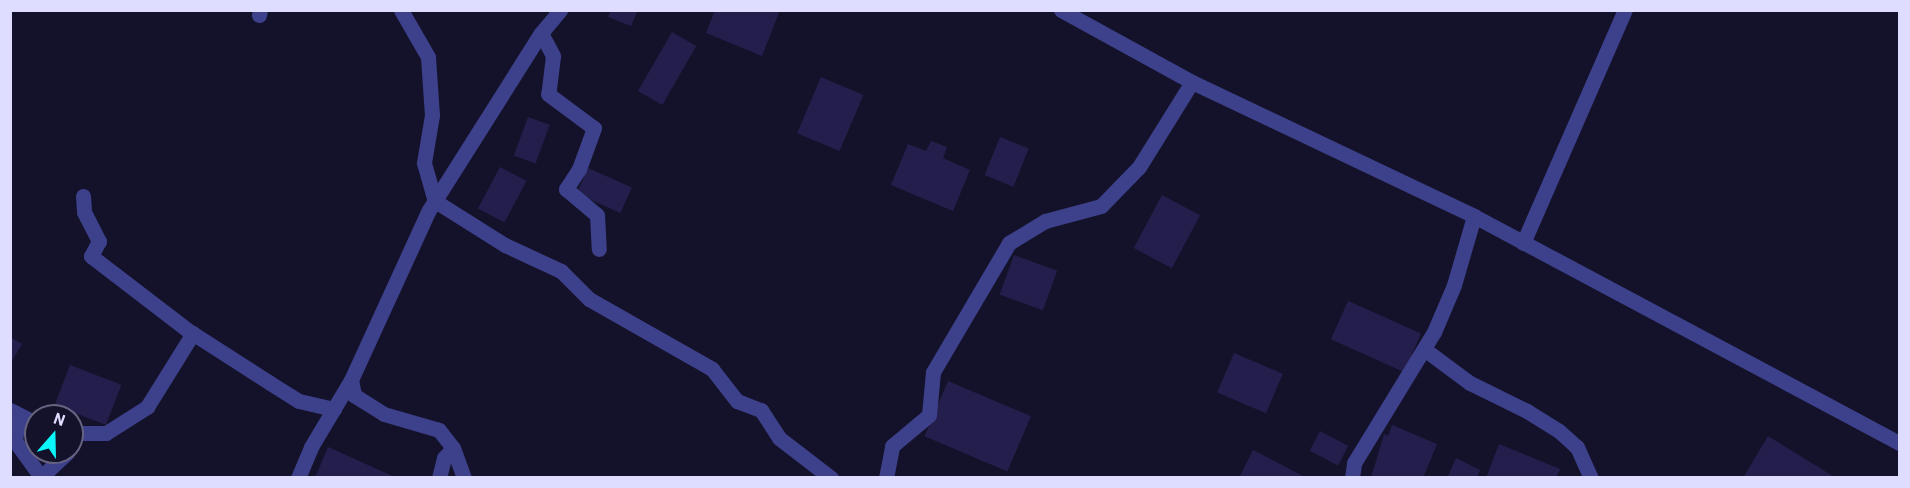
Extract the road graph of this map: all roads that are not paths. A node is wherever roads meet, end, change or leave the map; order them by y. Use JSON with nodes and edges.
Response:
{"nodes":[{"id":1,"x":401,"y":10,"type":"edge"},
{"id":2,"x":560,"y":10,"type":"edge"},
{"id":3,"x":1061,"y":10,"type":"edge"},
{"id":4,"x":1625,"y":10,"type":"edge"},
{"id":5,"x":540,"y":33,"type":"junction"},
{"id":6,"x":1192,"y":82,"type":"junction"},
{"id":7,"x":83,"y":196,"type":"dead end"},
{"id":8,"x":435,"y":201,"type":"junction"},
{"id":9,"x":1474,"y":216,"type":"junction"},
{"id":10,"x":1523,"y":243,"type":"junction"},
{"id":11,"x":599,"y":249,"type":"dead end"},
{"id":12,"x":193,"y":333,"type":"junction"},
{"id":13,"x":1424,"y":350,"type":"junction"},
{"id":14,"x":351,"y":380,"type":"junction"},
{"id":15,"x":334,"y":409,"type":"junction"},
{"id":16,"x":15,"y":412,"type":"edge"},
{"id":17,"x":84,"y":433,"type":"edge"},
{"id":18,"x":1899,"y":443,"type":"edge"},
{"id":19,"x":453,"y":448,"type":"junction"},
{"id":20,"x":24,"y":453,"type":"edge"},
{"id":21,"x":32,"y":464,"type":"edge"},
{"id":22,"x":55,"y":464,"type":"edge"},
{"id":23,"x":298,"y":477,"type":"edge"},
{"id":24,"x":439,"y":477,"type":"edge"},
{"id":25,"x":464,"y":477,"type":"edge"},
{"id":26,"x":831,"y":477,"type":"edge"},
{"id":27,"x":886,"y":477,"type":"edge"},
{"id":28,"x":1352,"y":477,"type":"edge"},
{"id":29,"x":1591,"y":477,"type":"edge"}],
"edges":[{"from":1,"to":8,"type":"street"},
{"from":2,"to":5,"type":"street"},
{"from":3,"to":6,"type":"street"},
{"from":4,"to":10,"type":"street"},
{"from":5,"to":8,"type":"street"},
{"from":5,"to":11,"type":"street"},
{"from":6,"to":9,"type":"street"},
{"from":6,"to":27,"type":"street"},
{"from":7,"to":12,"type":"street"},
{"from":8,"to":14,"type":"street"},
{"from":8,"to":26,"type":"street"},
{"from":9,"to":10,"type":"street"},
{"from":9,"to":13,"type":"street"},
{"from":10,"to":18,"type":"street"},
{"from":12,"to":15,"type":"street"},
{"from":12,"to":17,"type":"street"},
{"from":13,"to":28,"type":"street"},
{"from":13,"to":29,"type":"street"},
{"from":14,"to":15,"type":"street"},
{"from":14,"to":19,"type":"street"},
{"from":15,"to":23,"type":"street"},
{"from":16,"to":20,"type":"street"},
{"from":19,"to":24,"type":"street"},
{"from":19,"to":25,"type":"street"},
{"from":21,"to":22,"type":"street"}]}
